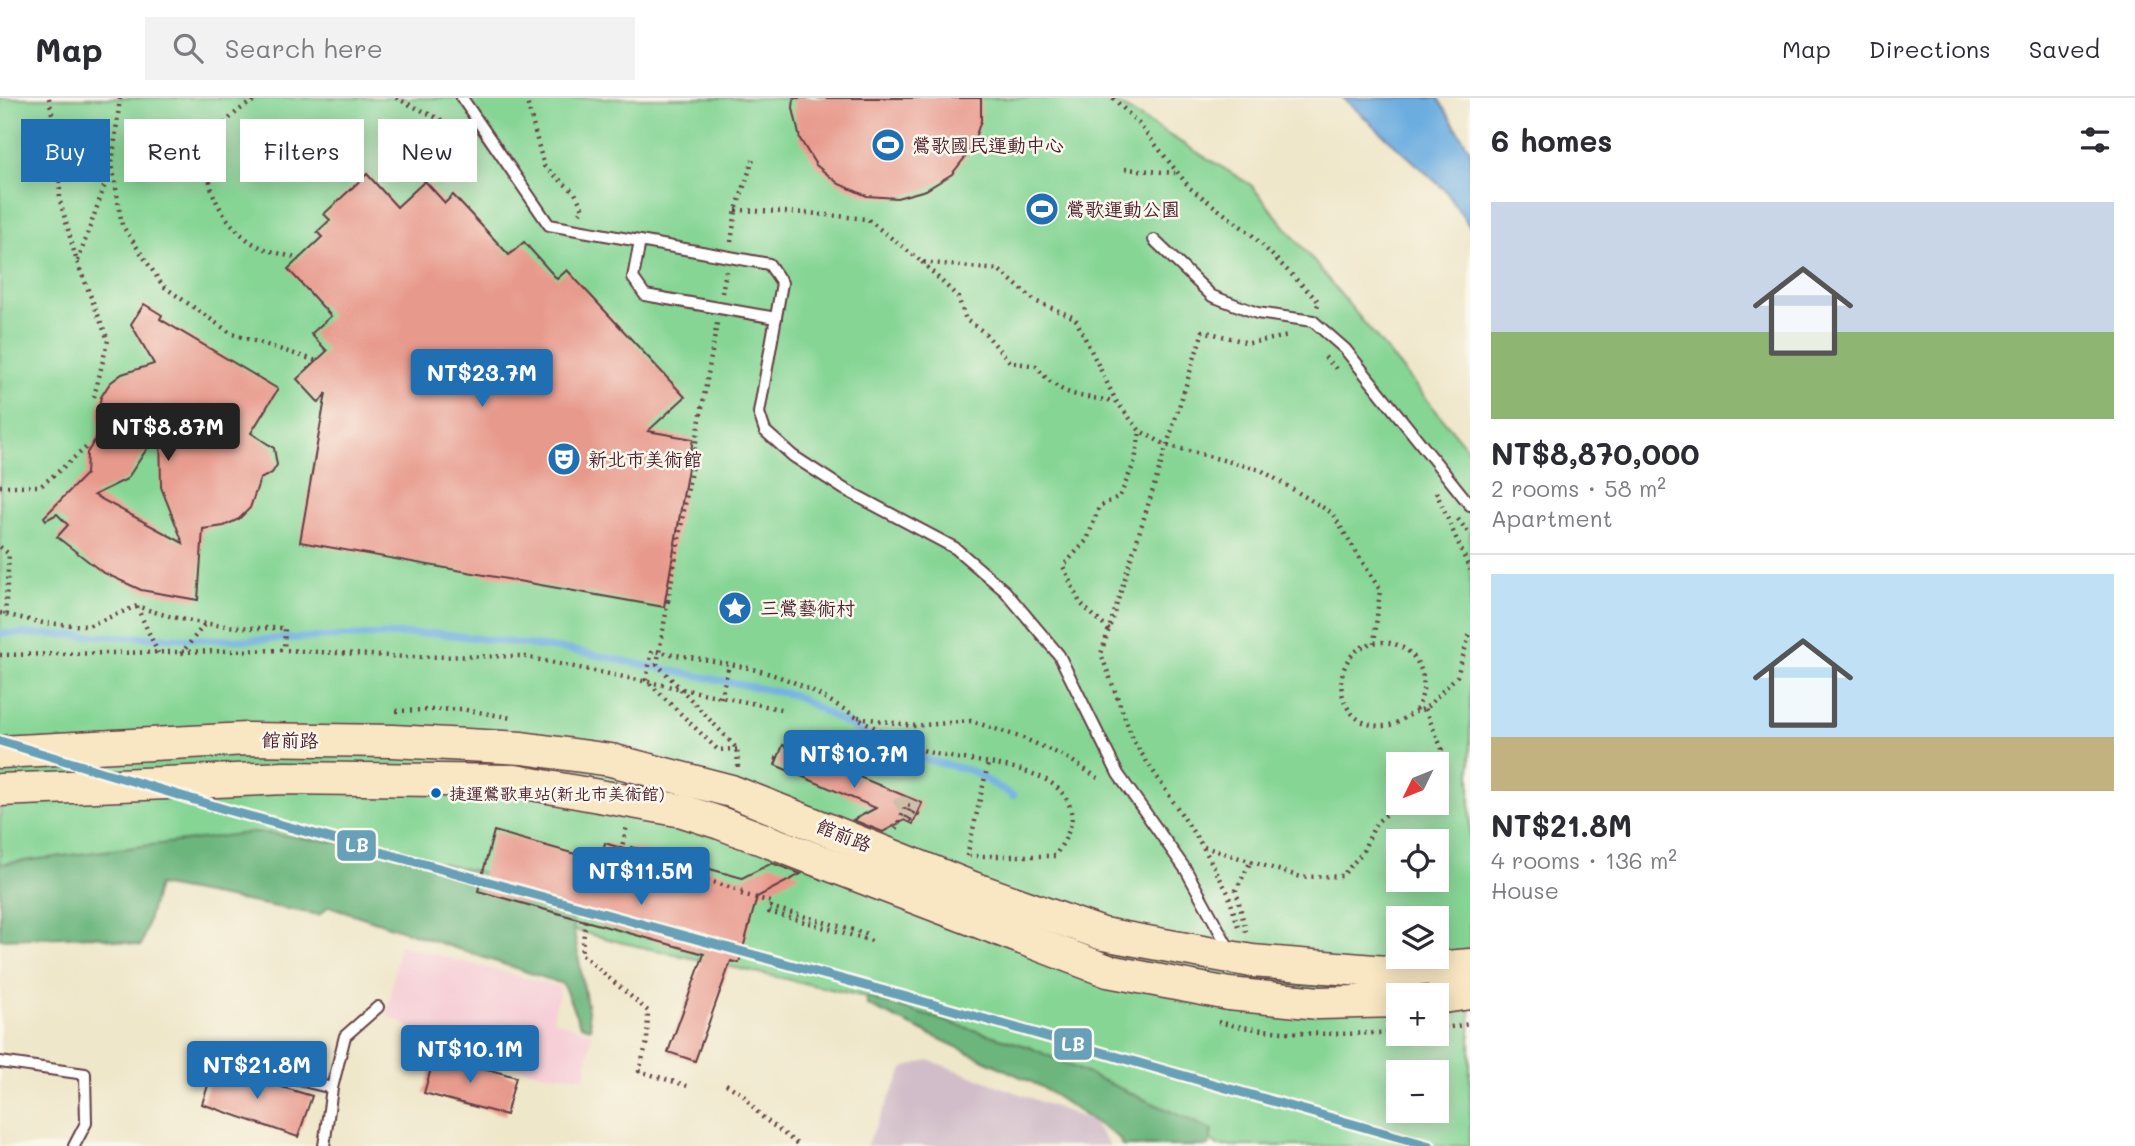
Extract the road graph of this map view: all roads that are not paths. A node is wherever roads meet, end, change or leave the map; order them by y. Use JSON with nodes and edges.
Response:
{"nodes":[{"id":1,"x":462,"y":98,"type":"edge"},
{"id":2,"x":1154,"y":240,"type":"dead end"},
{"id":3,"x":640,"y":241,"type":"junction"},
{"id":4,"x":776,"y":318,"type":"junction"},
{"id":5,"x":1470,"y":505,"type":"edge"},
{"id":6,"x":0,"y":752,"type":"edge"},
{"id":7,"x":0,"y":790,"type":"edge"},
{"id":8,"x":1234,"y":947,"type":"junction"},
{"id":9,"x":1470,"y":965,"type":"edge"},
{"id":10,"x":1470,"y":993,"type":"edge"},
{"id":11,"x":1449,"y":996,"type":"edge"},
{"id":12,"x":1386,"y":1001,"type":"edge"},
{"id":13,"x":378,"y":1007,"type":"dead end"},
{"id":14,"x":217,"y":1060,"type":"dead end"},
{"id":15,"x":0,"y":1062,"type":"edge"},
{"id":16,"x":332,"y":1088,"type":"junction"},
{"id":17,"x":74,"y":1146,"type":"edge"},
{"id":18,"x":324,"y":1146,"type":"edge"}],
"edges":[{"from":1,"to":3,"type":"lane"},
{"from":2,"to":5,"type":"lane"},
{"from":3,"to":4,"type":"lane"},
{"from":3,"to":4,"type":"lane"},
{"from":4,"to":8,"type":"lane"},
{"from":6,"to":8,"type":"street","name":"館前路"},
{"from":7,"to":12,"type":"street","name":"館前路"},
{"from":8,"to":9,"type":"street","name":"館前路"},
{"from":10,"to":11,"type":"street"},
{"from":13,"to":16,"type":"lane"},
{"from":14,"to":16,"type":"lane"},
{"from":15,"to":17,"type":"lane"},
{"from":16,"to":18,"type":"lane"}]}
